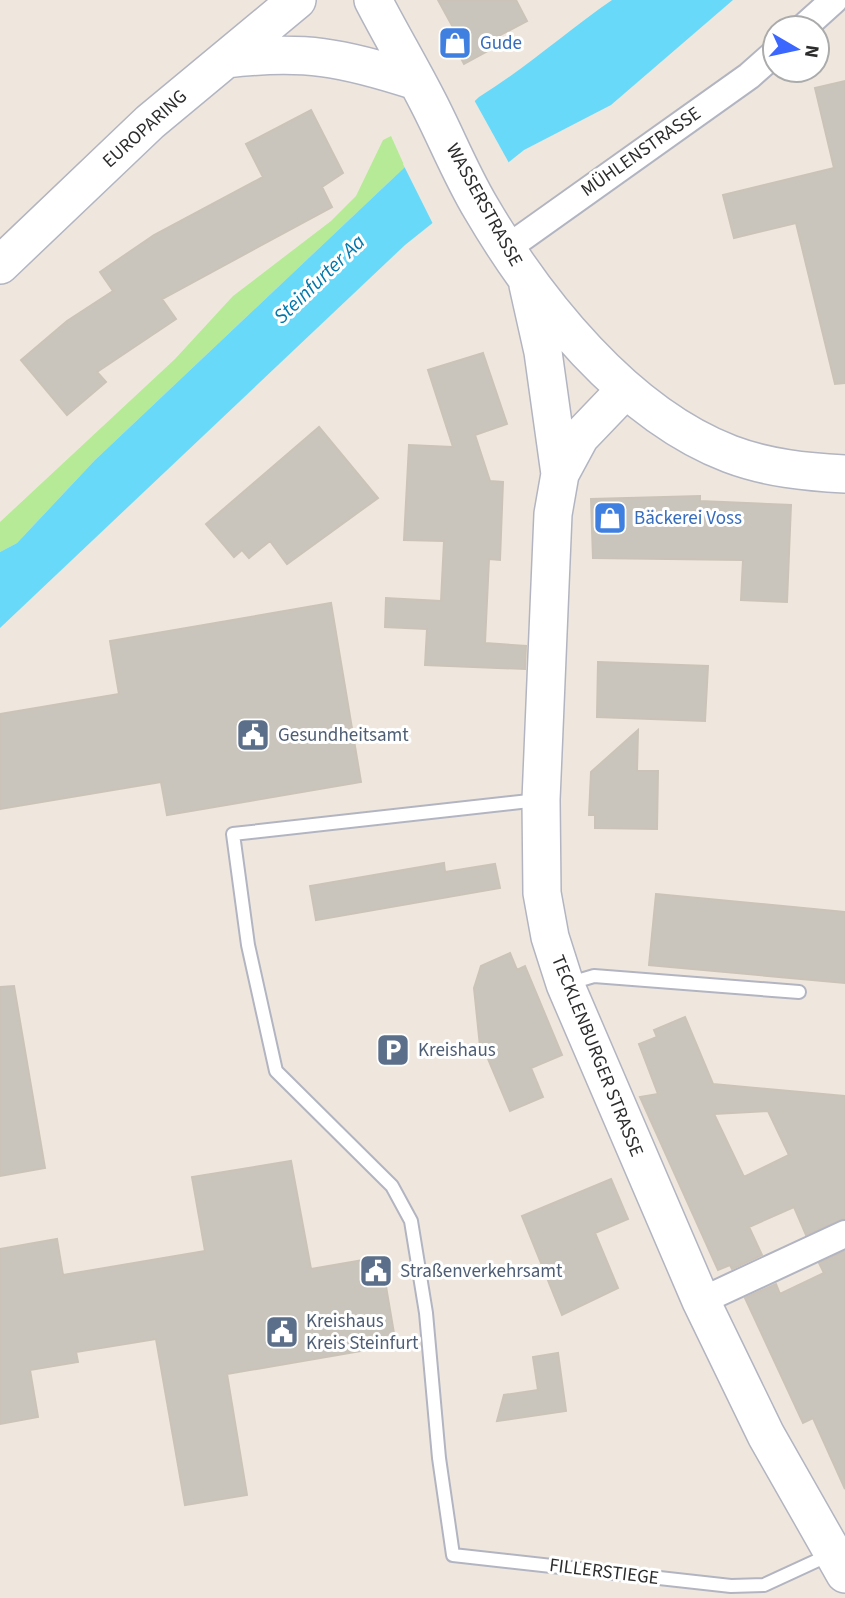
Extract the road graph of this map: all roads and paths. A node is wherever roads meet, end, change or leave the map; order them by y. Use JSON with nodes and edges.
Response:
{"nodes":[{"id":1,"x":297,"y":0,"type":"edge"},
{"id":2,"x":373,"y":0,"type":"edge"},
{"id":3,"x":834,"y":0,"type":"edge"},
{"id":4,"x":818,"y":14,"type":"edge"},
{"id":5,"x":226,"y":59,"type":"junction"},
{"id":6,"x":761,"y":65,"type":"edge"},
{"id":7,"x":421,"y":90,"type":"junction"},
{"id":8,"x":506,"y":249,"type":"junction"},
{"id":9,"x":0,"y":265,"type":"edge"},
{"id":10,"x":528,"y":282,"type":"junction"},
{"id":11,"x":626,"y":389,"type":"junction"},
{"id":12,"x":560,"y":474,"type":"junction"},
{"id":13,"x":845,"y":474,"type":"edge"},
{"id":14,"x":541,"y":800,"type":"junction"},
{"id":15,"x":565,"y":984,"type":"junction"},
{"id":16,"x":799,"y":992,"type":"dead end"},
{"id":17,"x":845,"y":1234,"type":"edge"},
{"id":18,"x":701,"y":1301,"type":"junction"},
{"id":19,"x":841,"y":1558,"type":"edge"}],
"edges":[{"from":1,"to":5,"type":"main road","name":"EUROPARING"},
{"from":2,"to":7,"type":"main road","name":"WASSERSTRASSE"},
{"from":3,"to":4,"type":"street"},
{"from":5,"to":7,"type":"main road"},
{"from":5,"to":9,"type":"main road","name":"EUROPARING"},
{"from":6,"to":8,"type":"street","name":"MÜHLENSTRASSE"},
{"from":7,"to":8,"type":"main road","name":"WASSERSTRASSE"},
{"from":8,"to":10,"type":"main road","name":"WASSERSTRASSE"},
{"from":10,"to":11,"type":"main road","name":"WASSERSTRASSE"},
{"from":10,"to":12,"type":"main road"},
{"from":11,"to":12,"type":"main road","name":"TECKLENBURGER STRASSE"},
{"from":11,"to":13,"type":"main road","name":"WASSERSTRASSE"},
{"from":12,"to":14,"type":"main road","name":"TECKLENBURGER STRASSE"},
{"from":14,"to":15,"type":"main road","name":"TECKLENBURGER STRASSE"},
{"from":14,"to":19,"type":"lane","name":"FILLERSTIEGE"},
{"from":15,"to":16,"type":"lane"},
{"from":15,"to":18,"type":"main road","name":"TECKLENBURGER STRASSE"},
{"from":17,"to":18,"type":"street"},
{"from":18,"to":19,"type":"main road","name":"TECKLENBURGER STRASSE"}]}
